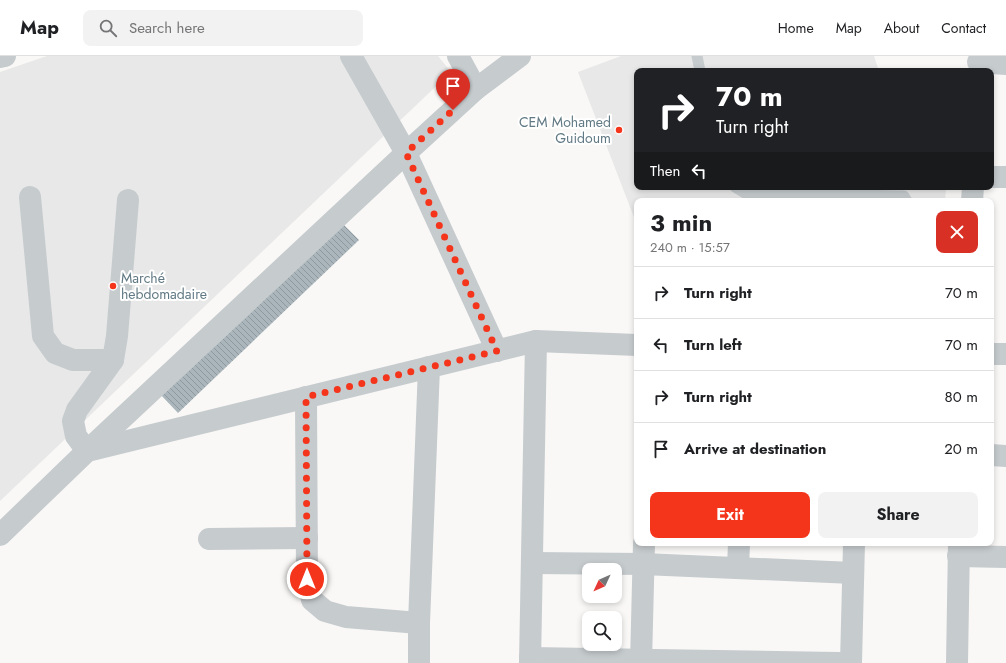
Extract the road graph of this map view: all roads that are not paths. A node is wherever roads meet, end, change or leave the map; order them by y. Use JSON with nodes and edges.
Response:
{"nodes":[{"id":1,"x":5,"y":56,"type":"edge"},
{"id":2,"x":351,"y":56,"type":"edge"},
{"id":3,"x":458,"y":56,"type":"edge"},
{"id":4,"x":520,"y":56,"type":"edge"},
{"id":5,"x":697,"y":56,"type":"edge"},
{"id":6,"x":0,"y":57,"type":"edge"},
{"id":7,"x":976,"y":63,"type":"edge"},
{"id":8,"x":1006,"y":64,"type":"edge"},
{"id":9,"x":699,"y":68,"type":"edge"},
{"id":10,"x":476,"y":89,"type":"junction"},
{"id":11,"x":406,"y":153,"type":"junction"},
{"id":12,"x":994,"y":177,"type":"edge"},
{"id":13,"x":1006,"y":177,"type":"edge"},
{"id":14,"x":741,"y":190,"type":"edge"},
{"id":15,"x":30,"y":197,"type":"dead end"},
{"id":16,"x":905,"y":198,"type":"edge"},
{"id":17,"x":128,"y":200,"type":"dead end"},
{"id":18,"x":536,"y":342,"type":"junction"},
{"id":19,"x":634,"y":345,"type":"edge"},
{"id":20,"x":497,"y":351,"type":"junction"},
{"id":21,"x":994,"y":354,"type":"edge"},
{"id":22,"x":1006,"y":354,"type":"edge"},
{"id":23,"x":113,"y":360,"type":"junction"},
{"id":24,"x":429,"y":367,"type":"junction"},
{"id":25,"x":306,"y":397,"type":"junction"},
{"id":26,"x":87,"y":451,"type":"junction"},
{"id":27,"x":994,"y":456,"type":"edge"},
{"id":28,"x":1006,"y":456,"type":"edge"},
{"id":29,"x":0,"y":535,"type":"edge"},
{"id":30,"x":307,"y":538,"type":"junction"},
{"id":31,"x":209,"y":539,"type":"dead end"},
{"id":32,"x":739,"y":546,"type":"edge"},
{"id":33,"x":854,"y":546,"type":"edge"},
{"id":34,"x":958,"y":550,"type":"edge"},
{"id":35,"x":643,"y":553,"type":"edge"},
{"id":36,"x":1006,"y":558,"type":"edge"},
{"id":37,"x":532,"y":563,"type":"junction"},
{"id":38,"x":738,"y":568,"type":"junction"},
{"id":39,"x":854,"y":573,"type":"junction"},
{"id":40,"x":419,"y":623,"type":"junction"},
{"id":41,"x":530,"y":660,"type":"edge"},
{"id":42,"x":641,"y":661,"type":"edge"},
{"id":43,"x":739,"y":662,"type":"edge"},
{"id":44,"x":419,"y":663,"type":"edge"},
{"id":45,"x":839,"y":663,"type":"edge"},
{"id":46,"x":852,"y":663,"type":"edge"},
{"id":47,"x":957,"y":663,"type":"edge"}],
"edges":[{"from":1,"to":6,"type":"street"},
{"from":2,"to":11,"type":"street"},
{"from":3,"to":10,"type":"street"},
{"from":4,"to":10,"type":"street"},
{"from":5,"to":9,"type":"lane"},
{"from":7,"to":8,"type":"street"},
{"from":10,"to":11,"type":"street"},
{"from":11,"to":20,"type":"street"},
{"from":11,"to":26,"type":"street"},
{"from":12,"to":13,"type":"street"},
{"from":14,"to":16,"type":"lane"},
{"from":15,"to":23,"type":"street"},
{"from":17,"to":23,"type":"street"},
{"from":18,"to":19,"type":"street"},
{"from":18,"to":20,"type":"street"},
{"from":18,"to":37,"type":"street"},
{"from":20,"to":24,"type":"street"},
{"from":21,"to":22,"type":"street"},
{"from":23,"to":26,"type":"street"},
{"from":24,"to":25,"type":"street"},
{"from":24,"to":40,"type":"street"},
{"from":25,"to":26,"type":"street"},
{"from":25,"to":30,"type":"street"},
{"from":26,"to":29,"type":"street"},
{"from":27,"to":28,"type":"street"},
{"from":30,"to":31,"type":"street"},
{"from":30,"to":40,"type":"street"},
{"from":32,"to":38,"type":"street"},
{"from":33,"to":39,"type":"street"},
{"from":34,"to":36,"type":"street"},
{"from":34,"to":47,"type":"street"},
{"from":35,"to":37,"type":"street"},
{"from":35,"to":38,"type":"street"},
{"from":35,"to":42,"type":"street"},
{"from":37,"to":41,"type":"street"},
{"from":38,"to":39,"type":"street"},
{"from":39,"to":46,"type":"street"},
{"from":40,"to":44,"type":"street"},
{"from":41,"to":42,"type":"street"},
{"from":42,"to":43,"type":"street"},
{"from":43,"to":45,"type":"street"}]}
